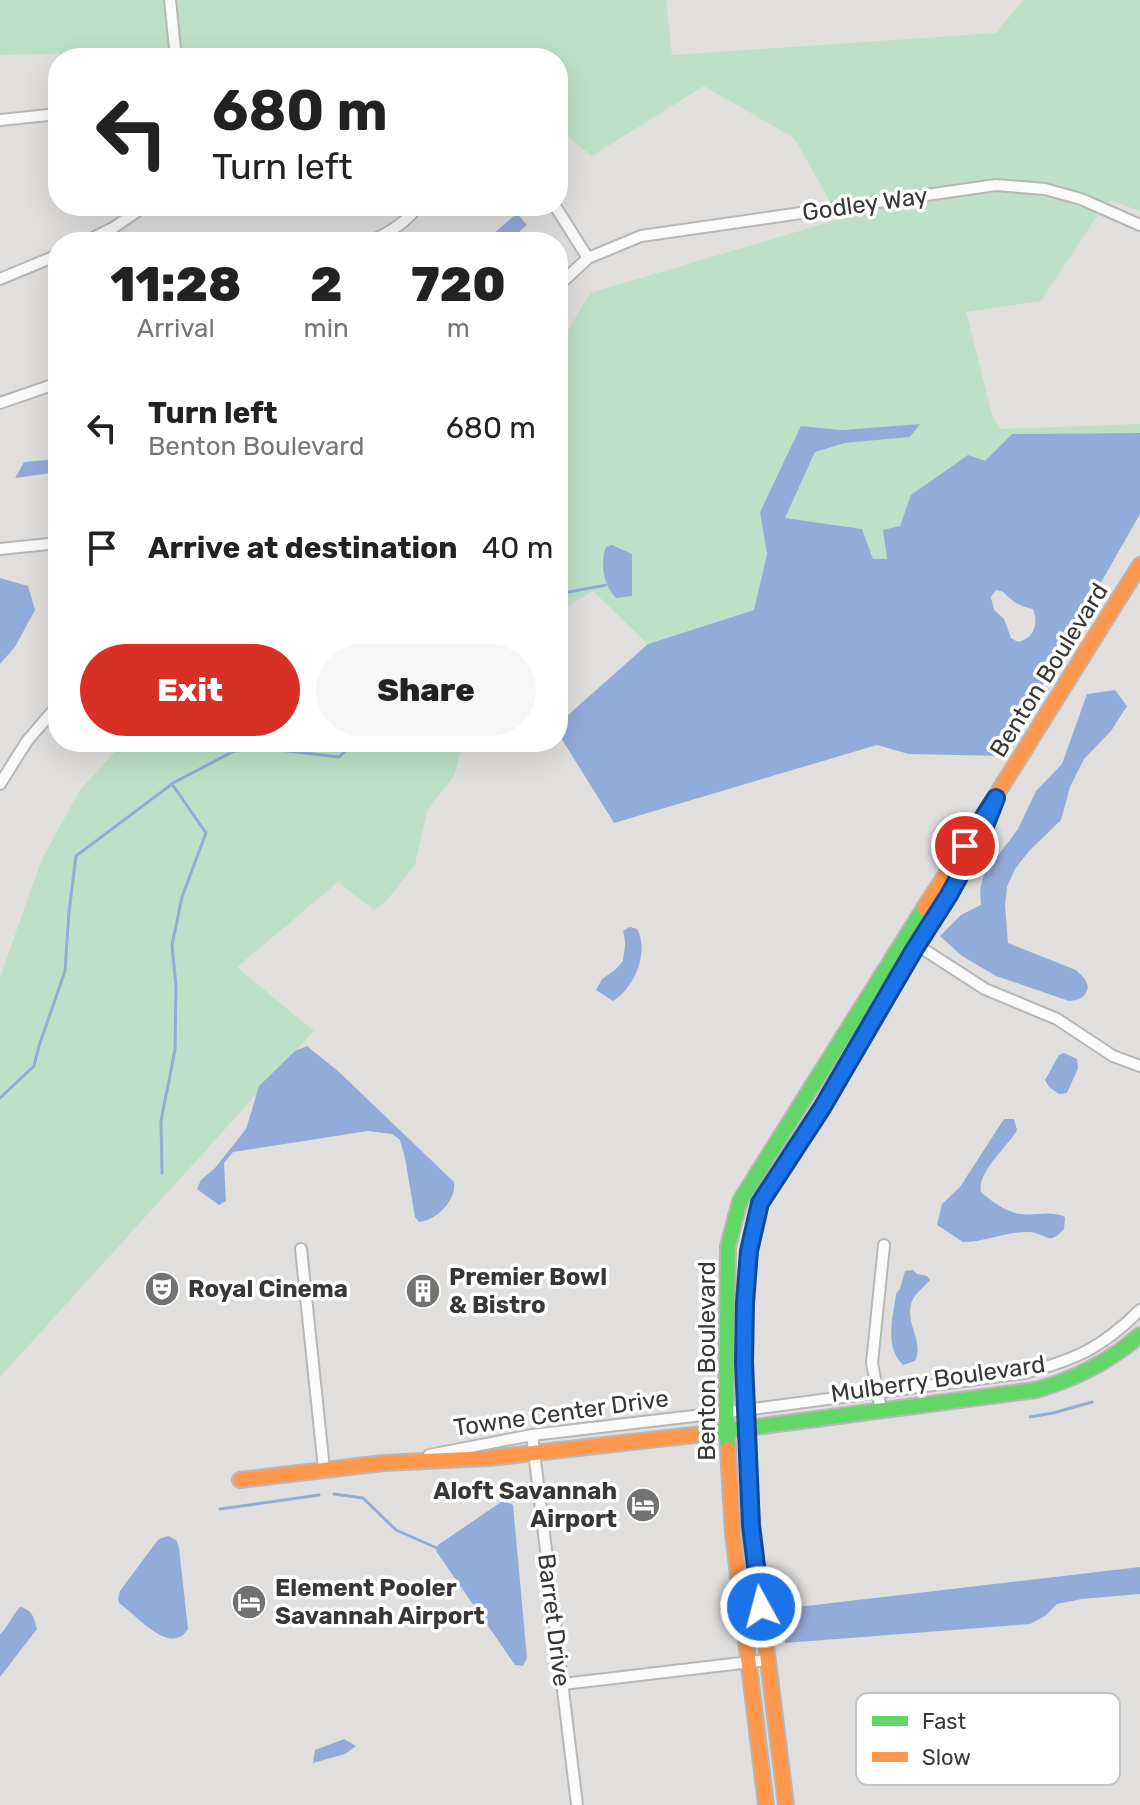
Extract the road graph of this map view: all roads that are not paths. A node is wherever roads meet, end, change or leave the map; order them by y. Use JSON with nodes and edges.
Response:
{"nodes":[{"id":1,"x":170,"y":0,"type":"edge"},
{"id":2,"x":175,"y":48,"type":"edge"},
{"id":3,"x":48,"y":115,"type":"edge"},
{"id":4,"x":0,"y":120,"type":"edge"},
{"id":5,"x":130,"y":216,"type":"edge"},
{"id":6,"x":411,"y":216,"type":"edge"},
{"id":7,"x":561,"y":216,"type":"edge"},
{"id":8,"x":1140,"y":225,"type":"edge"},
{"id":9,"x":105,"y":232,"type":"edge"},
{"id":10,"x":389,"y":232,"type":"edge"},
{"id":11,"x":588,"y":258,"type":"junction"},
{"id":12,"x":48,"y":259,"type":"edge"},
{"id":13,"x":568,"y":277,"type":"edge"},
{"id":14,"x":0,"y":279,"type":"edge"},
{"id":15,"x":48,"y":386,"type":"edge"},
{"id":16,"x":0,"y":403,"type":"edge"},
{"id":17,"x":48,"y":544,"type":"edge"},
{"id":18,"x":0,"y":549,"type":"edge"},
{"id":19,"x":1140,"y":565,"type":"edge"},
{"id":20,"x":48,"y":717,"type":"edge"},
{"id":21,"x":0,"y":784,"type":"edge"},
{"id":22,"x":996,"y":798,"type":"junction"},
{"id":23,"x":917,"y":945,"type":"junction"},
{"id":24,"x":1140,"y":1066,"type":"edge"},
{"id":25,"x":884,"y":1245,"type":"dead end"},
{"id":26,"x":301,"y":1249,"type":"dead end"},
{"id":27,"x":1140,"y":1310,"type":"edge"},
{"id":28,"x":1140,"y":1335,"type":"edge"},
{"id":29,"x":878,"y":1392,"type":"junction"},
{"id":30,"x":745,"y":1410,"type":"junction"},
{"id":31,"x":881,"y":1410,"type":"junction"},
{"id":32,"x":726,"y":1413,"type":"junction"},
{"id":33,"x":746,"y":1428,"type":"junction"},
{"id":34,"x":728,"y":1431,"type":"junction"},
{"id":35,"x":532,"y":1435,"type":"junction"},
{"id":36,"x":533,"y":1453,"type":"junction"},
{"id":37,"x":383,"y":1463,"type":"junction"},
{"id":38,"x":324,"y":1469,"type":"junction"},
{"id":39,"x":240,"y":1480,"type":"dead end"},
{"id":40,"x":767,"y":1660,"type":"junction"},
{"id":41,"x":749,"y":1662,"type":"junction"},
{"id":42,"x":563,"y":1684,"type":"junction"},
{"id":43,"x":577,"y":1805,"type":"edge"},
{"id":44,"x":766,"y":1805,"type":"edge"},
{"id":45,"x":786,"y":1805,"type":"edge"}],
"edges":[{"from":1,"to":2,"type":"street"},
{"from":3,"to":4,"type":"street"},
{"from":5,"to":9,"type":"street"},
{"from":6,"to":10,"type":"street"},
{"from":7,"to":11,"type":"street"},
{"from":8,"to":11,"type":"street","name":"Godley Way"},
{"from":11,"to":13,"type":"street"},
{"from":12,"to":14,"type":"street"},
{"from":15,"to":16,"type":"street"},
{"from":17,"to":18,"type":"street"},
{"from":19,"to":22,"type":"street","name":"Benton Boulevard"},
{"from":20,"to":21,"type":"street"},
{"from":22,"to":23,"type":"street","name":"Benton Boulevard"},
{"from":22,"to":32,"type":"street","name":"Benton Boulevard"},
{"from":23,"to":24,"type":"street"},
{"from":23,"to":30,"type":"street","name":"Benton Boulevard"},
{"from":25,"to":29,"type":"street"},
{"from":26,"to":38,"type":"street"},
{"from":27,"to":29,"type":"street","name":"Mulberry Boulevard"},
{"from":28,"to":31,"type":"street","name":"Mulberry Boulevard"},
{"from":29,"to":30,"type":"street","name":"Mulberry Boulevard"},
{"from":29,"to":31,"type":"street"},
{"from":30,"to":32,"type":"street","name":"Towne Center Drive"},
{"from":30,"to":33,"type":"street","name":"Benton Boulevard"},
{"from":31,"to":33,"type":"street","name":"Mulberry Boulevard"},
{"from":32,"to":34,"type":"street","name":"Benton Boulevard"},
{"from":32,"to":35,"type":"street","name":"Towne Center Drive"},
{"from":33,"to":34,"type":"street","name":"Mulberry Boulevard"},
{"from":33,"to":40,"type":"street","name":"Benton Boulevard"},
{"from":34,"to":36,"type":"street","name":"Towne Center Drive"},
{"from":34,"to":41,"type":"street","name":"Benton Boulevard"},
{"from":35,"to":36,"type":"street","name":"Barret Drive"},
{"from":35,"to":37,"type":"street","name":"Towne Center Drive"},
{"from":36,"to":37,"type":"street","name":"Towne Center Drive"},
{"from":36,"to":42,"type":"street","name":"Barret Drive"},
{"from":37,"to":38,"type":"street","name":"Towne Center Drive"},
{"from":38,"to":39,"type":"street","name":"Towne Center Drive"},
{"from":40,"to":41,"type":"street"},
{"from":40,"to":45,"type":"street","name":"Benton Boulevard"},
{"from":41,"to":42,"type":"street"},
{"from":41,"to":44,"type":"street","name":"Benton Boulevard"},
{"from":42,"to":43,"type":"street","name":"Barret Drive"}]}
